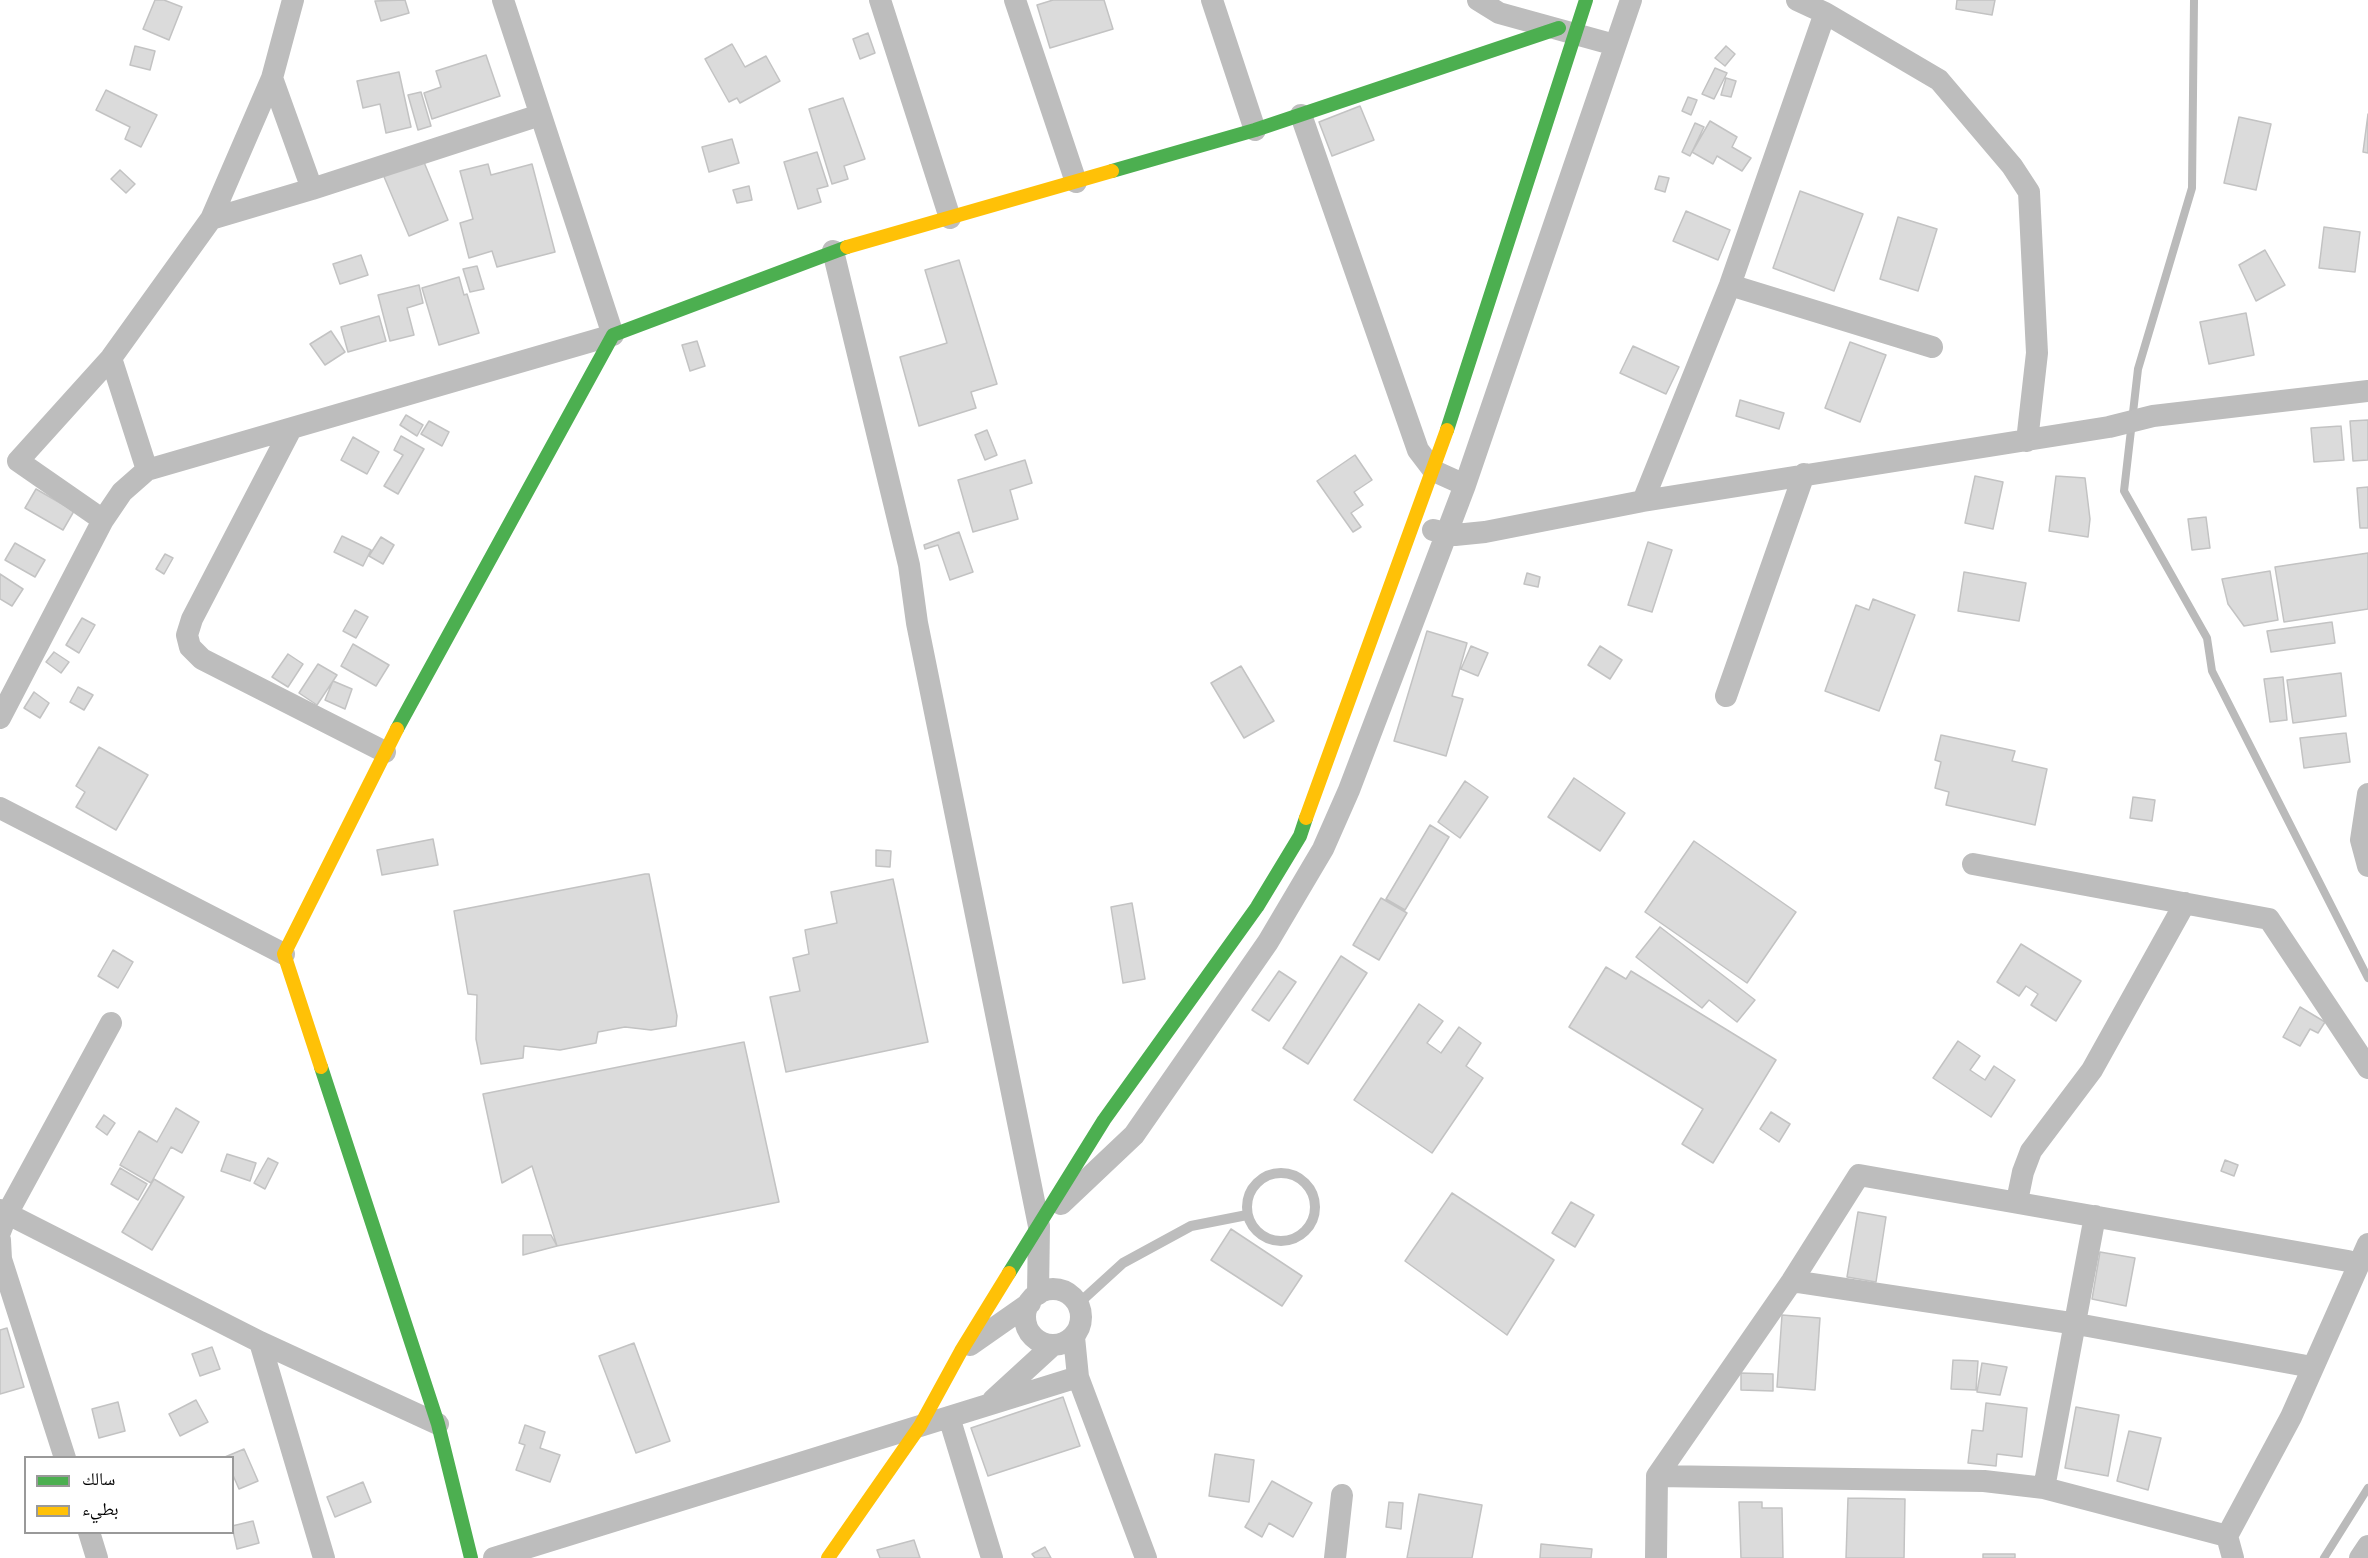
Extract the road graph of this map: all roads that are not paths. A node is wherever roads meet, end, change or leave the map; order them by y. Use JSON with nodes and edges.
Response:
{"nodes":[{"id":1,"x":293,"y":0,"type":"edge"},
{"id":2,"x":503,"y":0,"type":"edge"},
{"id":3,"x":880,"y":0,"type":"edge"},
{"id":4,"x":1015,"y":0,"type":"edge"},
{"id":5,"x":1212,"y":0,"type":"edge"},
{"id":6,"x":1478,"y":0,"type":"edge"},
{"id":7,"x":1586,"y":0,"type":"edge"},
{"id":8,"x":1631,"y":0,"type":"edge"},
{"id":9,"x":1797,"y":0,"type":"edge"},
{"id":10,"x":1825,"y":13,"type":"junction"},
{"id":11,"x":1568,"y":31,"type":"junction"},
{"id":12,"x":1615,"y":45,"type":"junction"},
{"id":13,"x":272,"y":78,"type":"junction"},
{"id":14,"x":540,"y":115,"type":"junction"},
{"id":15,"x":1301,"y":115,"type":"junction"},
{"id":16,"x":1255,"y":130,"type":"junction"},
{"id":17,"x":1076,"y":182,"type":"junction"},
{"id":18,"x":312,"y":189,"type":"junction"},
{"id":19,"x":950,"y":218,"type":"junction"},
{"id":20,"x":211,"y":219,"type":"junction"},
{"id":21,"x":833,"y":251,"type":"junction"},
{"id":22,"x":1731,"y":285,"type":"junction"},
{"id":23,"x":613,"y":335,"type":"junction"},
{"id":24,"x":1932,"y":347,"type":"dead end"},
{"id":25,"x":111,"y":358,"type":"junction"},
{"id":26,"x":2368,"y":391,"type":"edge"},
{"id":27,"x":291,"y":429,"type":"junction"},
{"id":28,"x":2027,"y":441,"type":"junction"},
{"id":29,"x":9,"y":458,"type":"edge"},
{"id":30,"x":147,"y":470,"type":"junction"},
{"id":31,"x":1434,"y":471,"type":"junction"},
{"id":32,"x":1804,"y":474,"type":"junction"},
{"id":33,"x":1464,"y":485,"type":"junction"},
{"id":34,"x":1643,"y":501,"type":"junction"},
{"id":35,"x":103,"y":520,"type":"junction"},
{"id":36,"x":1415,"y":524,"type":"junction"},
{"id":37,"x":1446,"y":535,"type":"junction"},
{"id":38,"x":1726,"y":696,"type":"dead end"},
{"id":39,"x":0,"y":718,"type":"edge"},
{"id":40,"x":385,"y":752,"type":"junction"},
{"id":41,"x":2368,"y":794,"type":"edge"},
{"id":42,"x":0,"y":808,"type":"edge"},
{"id":43,"x":1973,"y":864,"type":"dead end"},
{"id":44,"x":2368,"y":866,"type":"edge"},
{"id":45,"x":2185,"y":903,"type":"junction"},
{"id":46,"x":284,"y":954,"type":"junction"},
{"id":47,"x":111,"y":1023,"type":"dead end"},
{"id":48,"x":2368,"y":1068,"type":"edge"},
{"id":49,"x":2017,"y":1201,"type":"junction"},
{"id":50,"x":1247,"y":1215,"type":"junction"},
{"id":51,"x":2095,"y":1216,"type":"junction"},
{"id":52,"x":2,"y":1219,"type":"edge"},
{"id":53,"x":1039,"y":1226,"type":"junction"},
{"id":54,"x":0,"y":1240,"type":"edge"},
{"id":55,"x":2368,"y":1244,"type":"edge"},
{"id":56,"x":2348,"y":1261,"type":"dead end"},
{"id":57,"x":1792,"y":1281,"type":"junction"},
{"id":58,"x":1034,"y":1298,"type":"junction"},
{"id":59,"x":1078,"y":1304,"type":"junction"},
{"id":60,"x":2077,"y":1324,"type":"junction"},
{"id":61,"x":1074,"y":1337,"type":"junction"},
{"id":62,"x":260,"y":1342,"type":"junction"},
{"id":63,"x":1053,"y":1345,"type":"junction"},
{"id":64,"x":962,"y":1351,"type":"junction"},
{"id":65,"x":2312,"y":1367,"type":"junction"},
{"id":66,"x":1078,"y":1377,"type":"junction"},
{"id":67,"x":987,"y":1405,"type":"junction"},
{"id":68,"x":949,"y":1417,"type":"junction"},
{"id":69,"x":438,"y":1424,"type":"junction"},
{"id":70,"x":920,"y":1426,"type":"junction"},
{"id":71,"x":64,"y":1456,"type":"edge"},
{"id":72,"x":1657,"y":1476,"type":"junction"},
{"id":73,"x":2044,"y":1488,"type":"junction"},
{"id":74,"x":1342,"y":1495,"type":"dead end"},
{"id":75,"x":89,"y":1534,"type":"edge"},
{"id":76,"x":2227,"y":1536,"type":"junction"},
{"id":77,"x":2368,"y":1546,"type":"edge"},
{"id":78,"x":97,"y":1558,"type":"edge"},
{"id":79,"x":324,"y":1558,"type":"edge"},
{"id":80,"x":471,"y":1558,"type":"edge"},
{"id":81,"x":494,"y":1558,"type":"edge"},
{"id":82,"x":828,"y":1558,"type":"edge"},
{"id":83,"x":992,"y":1558,"type":"edge"},
{"id":84,"x":1146,"y":1558,"type":"edge"},
{"id":85,"x":1335,"y":1558,"type":"edge"},
{"id":86,"x":1656,"y":1558,"type":"edge"},
{"id":87,"x":2233,"y":1558,"type":"edge"},
{"id":88,"x":2360,"y":1558,"type":"edge"}],
"edges":[{"from":1,"to":13,"type":"street"},
{"from":2,"to":14,"type":"street"},
{"from":3,"to":19,"type":"street"},
{"from":4,"to":17,"type":"street"},
{"from":5,"to":16,"type":"street"},
{"from":6,"to":11,"type":"street"},
{"from":7,"to":11,"type":"street"},
{"from":8,"to":12,"type":"street"},
{"from":9,"to":10,"type":"street"},
{"from":10,"to":22,"type":"street"},
{"from":10,"to":28,"type":"street"},
{"from":11,"to":12,"type":"street"},
{"from":11,"to":15,"type":"street"},
{"from":11,"to":31,"type":"street"},
{"from":12,"to":33,"type":"street"},
{"from":13,"to":18,"type":"street"},
{"from":13,"to":20,"type":"street"},
{"from":14,"to":18,"type":"street"},
{"from":14,"to":23,"type":"street"},
{"from":15,"to":16,"type":"street"},
{"from":15,"to":31,"type":"street"},
{"from":16,"to":17,"type":"street"},
{"from":17,"to":19,"type":"street"},
{"from":18,"to":20,"type":"street"},
{"from":19,"to":21,"type":"street"},
{"from":20,"to":25,"type":"street"},
{"from":21,"to":23,"type":"street"},
{"from":21,"to":53,"type":"street"},
{"from":22,"to":24,"type":"street"},
{"from":22,"to":34,"type":"street"},
{"from":23,"to":27,"type":"street"},
{"from":23,"to":40,"type":"street"},
{"from":25,"to":29,"type":"street"},
{"from":25,"to":30,"type":"street"},
{"from":26,"to":28,"type":"street"},
{"from":27,"to":30,"type":"street"},
{"from":27,"to":40,"type":"street"},
{"from":28,"to":32,"type":"street"},
{"from":29,"to":35,"type":"street"},
{"from":30,"to":35,"type":"street"},
{"from":31,"to":33,"type":"street"},
{"from":31,"to":36,"type":"street"},
{"from":32,"to":34,"type":"street"},
{"from":32,"to":38,"type":"street"},
{"from":33,"to":37,"type":"street"},
{"from":34,"to":37,"type":"street"},
{"from":35,"to":39,"type":"street"},
{"from":36,"to":37,"type":"street"},
{"from":36,"to":53,"type":"street"},
{"from":37,"to":53,"type":"street"},
{"from":40,"to":46,"type":"street"},
{"from":41,"to":44,"type":"street"},
{"from":42,"to":46,"type":"street"},
{"from":43,"to":45,"type":"street"},
{"from":45,"to":48,"type":"street"},
{"from":45,"to":49,"type":"street"},
{"from":46,"to":69,"type":"street"},
{"from":47,"to":52,"type":"street"},
{"from":49,"to":51,"type":"street"},
{"from":49,"to":57,"type":"street"},
{"from":50,"to":50,"type":"lane"},
{"from":50,"to":59,"type":"lane"},
{"from":51,"to":56,"type":"street"},
{"from":51,"to":60,"type":"street"},
{"from":52,"to":62,"type":"street"},
{"from":53,"to":58,"type":"street"},
{"from":53,"to":64,"type":"street"},
{"from":54,"to":71,"type":"street"},
{"from":55,"to":65,"type":"street"},
{"from":57,"to":60,"type":"street"},
{"from":57,"to":72,"type":"street"},
{"from":58,"to":59,"type":"street"},
{"from":58,"to":63,"type":"street"},
{"from":58,"to":64,"type":"street"},
{"from":59,"to":61,"type":"street"},
{"from":60,"to":65,"type":"street"},
{"from":60,"to":73,"type":"street"},
{"from":61,"to":63,"type":"street"},
{"from":61,"to":66,"type":"street"},
{"from":62,"to":69,"type":"street"},
{"from":62,"to":79,"type":"street"},
{"from":63,"to":67,"type":"street"},
{"from":64,"to":70,"type":"street"},
{"from":65,"to":76,"type":"street"},
{"from":66,"to":67,"type":"street"},
{"from":66,"to":84,"type":"street"},
{"from":67,"to":68,"type":"street"},
{"from":68,"to":70,"type":"street"},
{"from":68,"to":83,"type":"street"},
{"from":69,"to":80,"type":"street"},
{"from":70,"to":81,"type":"street"},
{"from":70,"to":82,"type":"street"},
{"from":72,"to":73,"type":"street"},
{"from":72,"to":86,"type":"street"},
{"from":73,"to":76,"type":"street"},
{"from":74,"to":85,"type":"street"},
{"from":75,"to":78,"type":"street"},
{"from":76,"to":87,"type":"street"},
{"from":77,"to":88,"type":"street"}]}
